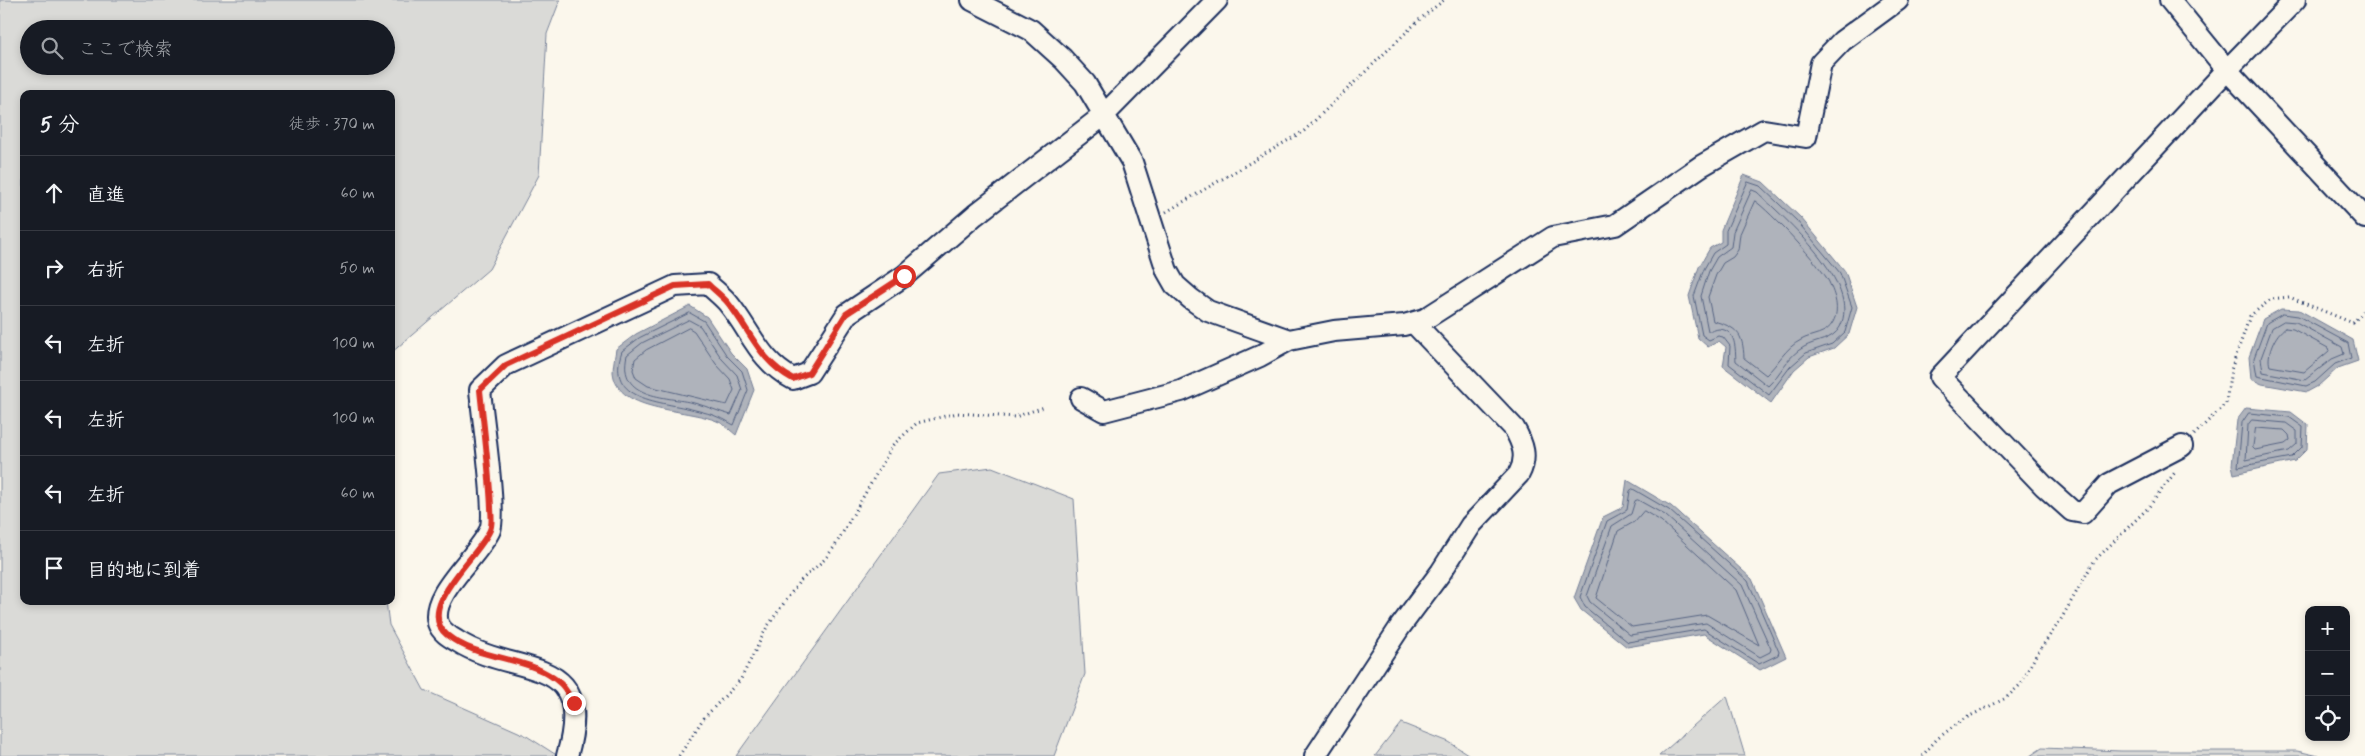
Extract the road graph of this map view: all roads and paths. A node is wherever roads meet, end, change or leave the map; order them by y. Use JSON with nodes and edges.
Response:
{"nodes":[{"id":1,"x":972,"y":0,"type":"edge"},
{"id":2,"x":1217,"y":0,"type":"edge"},
{"id":3,"x":1444,"y":0,"type":"edge"},
{"id":4,"x":1898,"y":0,"type":"edge"},
{"id":5,"x":2170,"y":0,"type":"edge"},
{"id":6,"x":2295,"y":0,"type":"edge"},
{"id":7,"x":2227,"y":70,"type":"junction"},
{"id":8,"x":1104,"y":115,"type":"junction"},
{"id":9,"x":2365,"y":218,"type":"edge"},
{"id":10,"x":1151,"y":220,"type":"junction"},
{"id":11,"x":2365,"y":309,"type":"edge"},
{"id":12,"x":1414,"y":323,"type":"junction"},
{"id":13,"x":1289,"y":340,"type":"junction"},
{"id":14,"x":1081,"y":398,"type":"dead end"},
{"id":15,"x":1044,"y":407,"type":"dead end"},
{"id":16,"x":2182,"y":446,"type":"junction"},
{"id":17,"x":567,"y":756,"type":"edge"},
{"id":18,"x":679,"y":756,"type":"edge"},
{"id":19,"x":1315,"y":756,"type":"edge"},
{"id":20,"x":1922,"y":756,"type":"edge"}],
"edges":[{"from":1,"to":8,"type":"street"},
{"from":2,"to":8,"type":"street"},
{"from":3,"to":10,"type":"path"},
{"from":4,"to":12,"type":"street"},
{"from":5,"to":7,"type":"street"},
{"from":6,"to":7,"type":"street"},
{"from":7,"to":9,"type":"street"},
{"from":7,"to":16,"type":"street"},
{"from":8,"to":10,"type":"street"},
{"from":8,"to":17,"type":"street"},
{"from":10,"to":13,"type":"street"},
{"from":11,"to":16,"type":"path"},
{"from":12,"to":13,"type":"street"},
{"from":12,"to":19,"type":"street"},
{"from":13,"to":14,"type":"street"},
{"from":15,"to":18,"type":"path"},
{"from":16,"to":20,"type":"path"}]}
